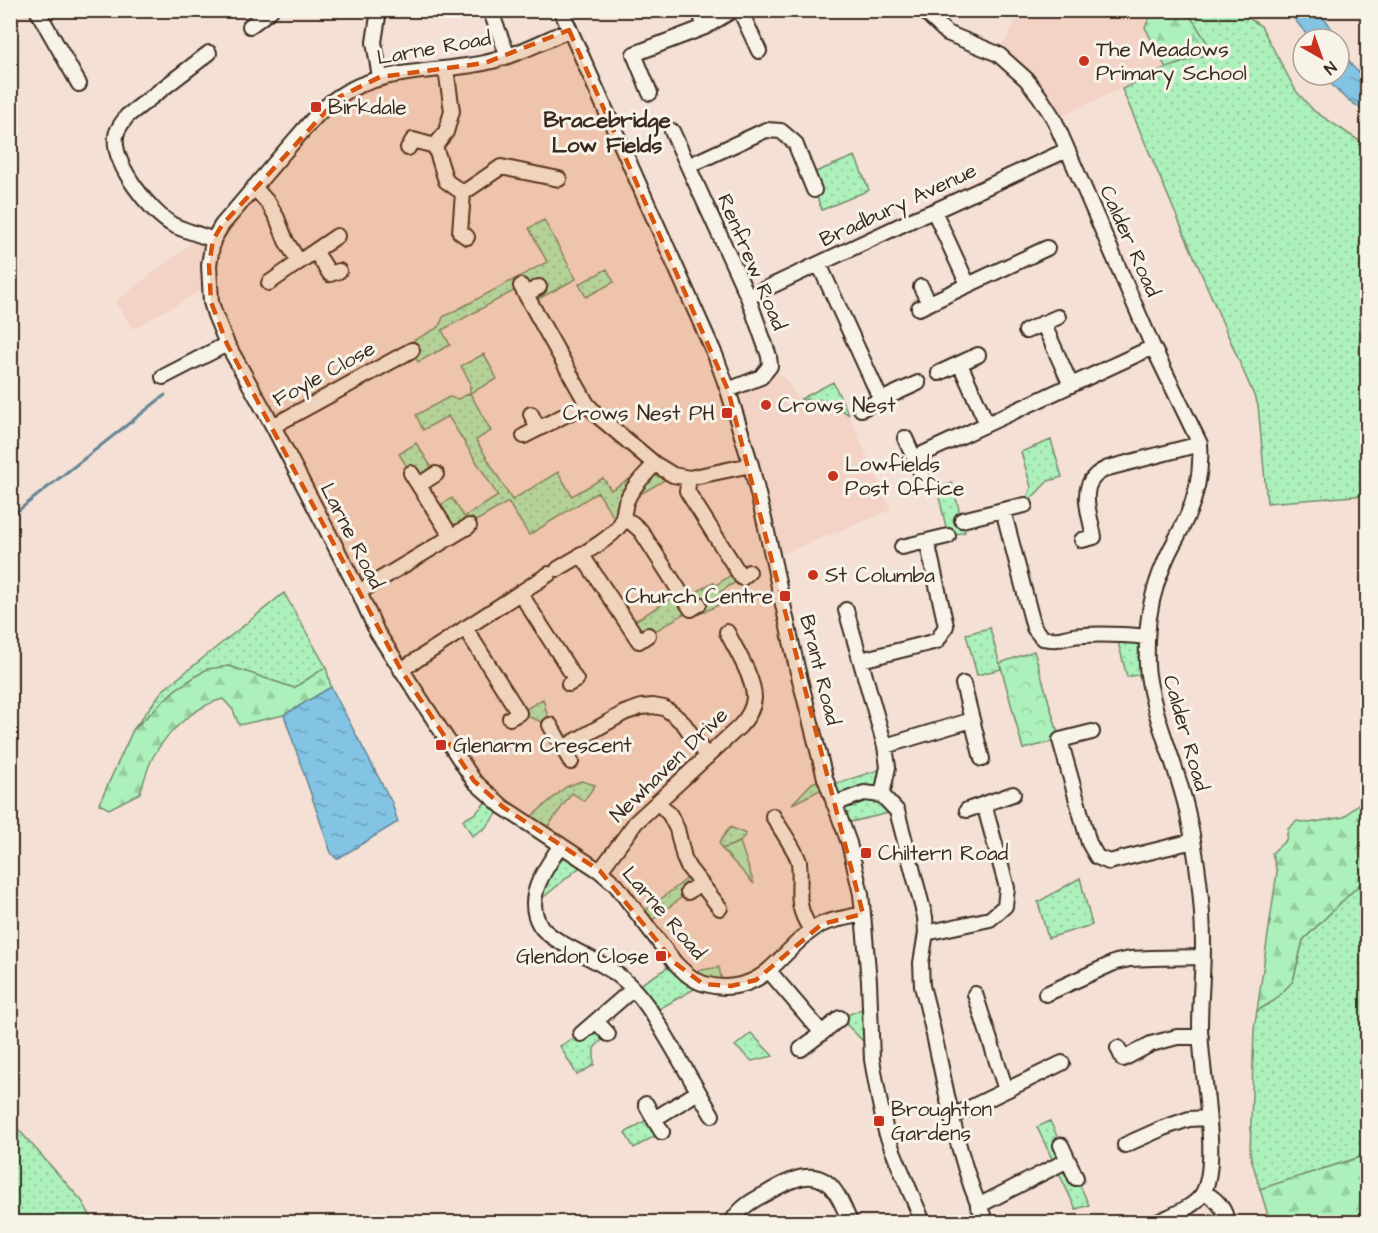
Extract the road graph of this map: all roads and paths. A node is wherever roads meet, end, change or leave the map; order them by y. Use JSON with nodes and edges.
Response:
{"nodes":[{"id":1,"x":37,"y":10,"type":"edge"},
{"id":2,"x":380,"y":10,"type":"edge"},
{"id":3,"x":561,"y":10,"type":"edge"},
{"id":4,"x":699,"y":10,"type":"edge"},
{"id":5,"x":734,"y":10,"type":"edge"},
{"id":6,"x":740,"y":10,"type":"edge"},
{"id":7,"x":923,"y":10,"type":"edge"},
{"id":8,"x":491,"y":20,"type":"edge"},
{"id":9,"x":705,"y":27,"type":"junction"},
{"id":10,"x":569,"y":30,"type":"junction"},
{"id":11,"x":758,"y":51,"type":"dead end"},
{"id":12,"x":209,"y":53,"type":"dead end"},
{"id":13,"x":508,"y":56,"type":"junction"},
{"id":14,"x":193,"y":65,"type":"junction"},
{"id":15,"x":446,"y":69,"type":"junction"},
{"id":16,"x":202,"y":77,"type":"dead end"},
{"id":17,"x":380,"y":77,"type":"junction"},
{"id":18,"x":79,"y":84,"type":"dead end"},
{"id":19,"x":650,"y":93,"type":"dead end"},
{"id":20,"x":672,"y":131,"type":"dead end"},
{"id":21,"x":410,"y":140,"type":"dead end"},
{"id":22,"x":435,"y":146,"type":"junction"},
{"id":23,"x":1067,"y":150,"type":"junction"},
{"id":24,"x":520,"y":156,"type":"dead end"},
{"id":25,"x":688,"y":166,"type":"junction"},
{"id":26,"x":517,"y":171,"type":"junction"},
{"id":27,"x":559,"y":179,"type":"dead end"},
{"id":28,"x":254,"y":187,"type":"junction"},
{"id":29,"x":814,"y":190,"type":"dead end"},
{"id":30,"x":463,"y":193,"type":"junction"},
{"id":31,"x":934,"y":211,"type":"junction"},
{"id":32,"x":459,"y":235,"type":"dead end"},
{"id":33,"x":337,"y":236,"type":"dead end"},
{"id":34,"x":213,"y":240,"type":"junction"},
{"id":35,"x":1047,"y":248,"type":"dead end"},
{"id":36,"x":315,"y":251,"type":"junction"},
{"id":37,"x":299,"y":262,"type":"junction"},
{"id":38,"x":819,"y":264,"type":"junction"},
{"id":39,"x":332,"y":276,"type":"dead end"},
{"id":40,"x":269,"y":283,"type":"dead end"},
{"id":41,"x":968,"y":285,"type":"junction"},
{"id":42,"x":539,"y":287,"type":"dead end"},
{"id":43,"x":921,"y":287,"type":"dead end"},
{"id":44,"x":748,"y":297,"type":"junction"},
{"id":45,"x":1058,"y":316,"type":"dead end"},
{"id":46,"x":1043,"y":323,"type":"junction"},
{"id":47,"x":1026,"y":331,"type":"dead end"},
{"id":48,"x":227,"y":344,"type":"junction"},
{"id":49,"x":1153,"y":347,"type":"junction"},
{"id":50,"x":412,"y":350,"type":"dead end"},
{"id":51,"x":978,"y":355,"type":"dead end"},
{"id":52,"x":960,"y":364,"type":"junction"},
{"id":53,"x":939,"y":373,"type":"dead end"},
{"id":54,"x":163,"y":376,"type":"dead end"},
{"id":55,"x":918,"y":382,"type":"dead end"},
{"id":56,"x":1071,"y":385,"type":"junction"},
{"id":57,"x":728,"y":390,"type":"junction"},
{"id":58,"x":881,"y":400,"type":"junction"},
{"id":59,"x":587,"y":404,"type":"junction"},
{"id":60,"x":861,"y":410,"type":"dead end"},
{"id":61,"x":531,"y":414,"type":"dead end"},
{"id":62,"x":987,"y":424,"type":"junction"},
{"id":63,"x":273,"y":426,"type":"junction"},
{"id":64,"x":538,"y":429,"type":"junction"},
{"id":65,"x":524,"y":436,"type":"dead end"},
{"id":66,"x":905,"y":438,"type":"dead end"},
{"id":67,"x":1200,"y":444,"type":"junction"},
{"id":68,"x":914,"y":458,"type":"junction"},
{"id":69,"x":655,"y":464,"type":"junction"},
{"id":70,"x":751,"y":465,"type":"junction"},
{"id":71,"x":436,"y":474,"type":"dead end"},
{"id":72,"x":922,"y":474,"type":"dead end"},
{"id":73,"x":689,"y":478,"type":"junction"},
{"id":74,"x":1025,"y":505,"type":"dead end"},
{"id":75,"x":1003,"y":510,"type":"junction"},
{"id":76,"x":622,"y":519,"type":"junction"},
{"id":77,"x":962,"y":520,"type":"dead end"},
{"id":78,"x":469,"y":526,"type":"dead end"},
{"id":79,"x":948,"y":536,"type":"dead end"},
{"id":80,"x":451,"y":537,"type":"junction"},
{"id":81,"x":1082,"y":540,"type":"dead end"},
{"id":82,"x":927,"y":541,"type":"junction"},
{"id":83,"x":902,"y":547,"type":"dead end"},
{"id":84,"x":581,"y":554,"type":"junction"},
{"id":85,"x":749,"y":572,"type":"dead end"},
{"id":86,"x":358,"y":592,"type":"junction"},
{"id":87,"x":520,"y":593,"type":"junction"},
{"id":88,"x":691,"y":609,"type":"dead end"},
{"id":89,"x":846,"y":610,"type":"dead end"},
{"id":90,"x":465,"y":628,"type":"junction"},
{"id":91,"x":727,"y":632,"type":"dead end"},
{"id":92,"x":648,"y":635,"type":"dead end"},
{"id":93,"x":1147,"y":637,"type":"junction"},
{"id":94,"x":861,"y":660,"type":"junction"},
{"id":95,"x":401,"y":670,"type":"junction"},
{"id":96,"x":569,"y":684,"type":"dead end"},
{"id":97,"x":963,"y":684,"type":"dead end"},
{"id":98,"x":510,"y":718,"type":"dead end"},
{"id":99,"x":972,"y":720,"type":"junction"},
{"id":100,"x":550,"y":725,"type":"dead end"},
{"id":101,"x":1092,"y":732,"type":"dead end"},
{"id":102,"x":885,"y":746,"type":"junction"},
{"id":103,"x":563,"y":748,"type":"junction"},
{"id":104,"x":707,"y":757,"type":"junction"},
{"id":105,"x":982,"y":759,"type":"dead end"},
{"id":106,"x":571,"y":762,"type":"dead end"},
{"id":107,"x":1013,"y":794,"type":"dead end"},
{"id":108,"x":882,"y":795,"type":"junction"},
{"id":109,"x":658,"y":802,"type":"junction"},
{"id":110,"x":834,"y":804,"type":"junction"},
{"id":111,"x":984,"y":804,"type":"junction"},
{"id":112,"x":968,"y":810,"type":"dead end"},
{"id":113,"x":773,"y":816,"type":"dead end"},
{"id":114,"x":1193,"y":841,"type":"junction"},
{"id":115,"x":561,"y":845,"type":"junction"},
{"id":116,"x":600,"y":871,"type":"junction"},
{"id":117,"x":700,"y":883,"type":"junction"},
{"id":118,"x":688,"y":892,"type":"dead end"},
{"id":119,"x":720,"y":908,"type":"dead end"},
{"id":120,"x":863,"y":914,"type":"junction"},
{"id":121,"x":811,"y":930,"type":"junction"},
{"id":122,"x":926,"y":933,"type":"junction"},
{"id":123,"x":1203,"y":957,"type":"junction"},
{"id":124,"x":769,"y":971,"type":"junction"},
{"id":125,"x":1060,"y":972,"type":"dead end"},
{"id":126,"x":1066,"y":985,"type":"junction"},
{"id":127,"x":633,"y":989,"type":"junction"},
{"id":128,"x":975,"y":994,"type":"dead end"},
{"id":129,"x":1046,"y":994,"type":"dead end"},
{"id":130,"x":840,"y":1018,"type":"dead end"},
{"id":131,"x":596,"y":1021,"type":"junction"},
{"id":132,"x":822,"y":1033,"type":"junction"},
{"id":133,"x":581,"y":1034,"type":"dead end"},
{"id":134,"x":608,"y":1034,"type":"dead end"},
{"id":135,"x":1201,"y":1037,"type":"junction"},
{"id":136,"x":1118,"y":1048,"type":"dead end"},
{"id":137,"x":801,"y":1049,"type":"dead end"},
{"id":138,"x":1062,"y":1063,"type":"dead end"},
{"id":139,"x":1006,"y":1090,"type":"junction"},
{"id":140,"x":698,"y":1092,"type":"junction"},
{"id":141,"x":646,"y":1104,"type":"dead end"},
{"id":142,"x":712,"y":1115,"type":"dead end"},
{"id":143,"x":953,"y":1116,"type":"junction"},
{"id":144,"x":1208,"y":1118,"type":"junction"},
{"id":145,"x":654,"y":1119,"type":"junction"},
{"id":146,"x":662,"y":1131,"type":"dead end"},
{"id":147,"x":1131,"y":1139,"type":"dead end"},
{"id":148,"x":1061,"y":1145,"type":"dead end"},
{"id":149,"x":1068,"y":1160,"type":"junction"},
{"id":150,"x":1076,"y":1178,"type":"dead end"},
{"id":151,"x":1203,"y":1192,"type":"junction"},
{"id":152,"x":978,"y":1206,"type":"junction"},
{"id":153,"x":732,"y":1222,"type":"edge"},
{"id":154,"x":850,"y":1222,"type":"edge"},
{"id":155,"x":921,"y":1222,"type":"edge"},
{"id":156,"x":986,"y":1222,"type":"edge"},
{"id":157,"x":1158,"y":1222,"type":"edge"},
{"id":158,"x":1227,"y":1222,"type":"edge"}],
"edges":[{"from":1,"to":18,"type":"street"},
{"from":2,"to":17,"type":"street"},
{"from":3,"to":10,"type":"street","name":"Brant Road"},
{"from":4,"to":9,"type":"street"},
{"from":5,"to":9,"type":"street"},
{"from":6,"to":11,"type":"street"},
{"from":7,"to":23,"type":"street","name":"Calder Road"},
{"from":8,"to":13,"type":"street"},
{"from":9,"to":19,"type":"street"},
{"from":10,"to":13,"type":"street","name":"Larne Road"},
{"from":10,"to":57,"type":"street","name":"Brant Road"},
{"from":12,"to":14,"type":"street"},
{"from":13,"to":15,"type":"street","name":"Larne Road"},
{"from":14,"to":16,"type":"street"},
{"from":14,"to":34,"type":"street"},
{"from":15,"to":17,"type":"street","name":"Larne Road"},
{"from":15,"to":22,"type":"street"},
{"from":17,"to":28,"type":"street","name":"Larne Road"},
{"from":20,"to":25,"type":"street","name":"Renfrew Road"},
{"from":21,"to":22,"type":"street"},
{"from":22,"to":30,"type":"street"},
{"from":23,"to":31,"type":"street","name":"Bradbury Avenue"},
{"from":23,"to":49,"type":"street","name":"Calder Road"},
{"from":24,"to":26,"type":"street"},
{"from":25,"to":29,"type":"street"},
{"from":25,"to":44,"type":"street","name":"Renfrew Road"},
{"from":26,"to":27,"type":"street"},
{"from":26,"to":30,"type":"street"},
{"from":28,"to":34,"type":"street","name":"Larne Road"},
{"from":28,"to":37,"type":"street"},
{"from":30,"to":32,"type":"street"},
{"from":31,"to":38,"type":"street","name":"Bradbury Avenue"},
{"from":31,"to":41,"type":"street"},
{"from":33,"to":36,"type":"street"},
{"from":34,"to":48,"type":"street","name":"Larne Road"},
{"from":35,"to":41,"type":"street"},
{"from":36,"to":37,"type":"street"},
{"from":36,"to":39,"type":"street"},
{"from":37,"to":40,"type":"street"},
{"from":38,"to":44,"type":"street","name":"Bradbury Avenue"},
{"from":38,"to":58,"type":"street"},
{"from":41,"to":43,"type":"street"},
{"from":42,"to":59,"type":"street"},
{"from":44,"to":57,"type":"street","name":"Renfrew Road"},
{"from":45,"to":46,"type":"street"},
{"from":46,"to":47,"type":"street"},
{"from":46,"to":56,"type":"street"},
{"from":48,"to":54,"type":"street"},
{"from":48,"to":63,"type":"street","name":"Larne Road"},
{"from":49,"to":56,"type":"street"},
{"from":49,"to":67,"type":"street","name":"Calder Road"},
{"from":50,"to":63,"type":"street","name":"Foyle Close"},
{"from":51,"to":52,"type":"street"},
{"from":52,"to":53,"type":"street"},
{"from":52,"to":62,"type":"street"},
{"from":55,"to":58,"type":"street"},
{"from":56,"to":62,"type":"street"},
{"from":57,"to":70,"type":"street","name":"Brant Road"},
{"from":58,"to":60,"type":"street"},
{"from":59,"to":64,"type":"street"},
{"from":59,"to":69,"type":"street"},
{"from":61,"to":64,"type":"street"},
{"from":62,"to":68,"type":"street"},
{"from":63,"to":86,"type":"street","name":"Larne Road"},
{"from":64,"to":65,"type":"street"},
{"from":66,"to":68,"type":"street"},
{"from":67,"to":81,"type":"street"},
{"from":67,"to":93,"type":"street","name":"Calder Road"},
{"from":68,"to":72,"type":"street"},
{"from":69,"to":73,"type":"street"},
{"from":69,"to":76,"type":"street"},
{"from":70,"to":73,"type":"street"},
{"from":70,"to":110,"type":"street","name":"Brant Road"},
{"from":71,"to":80,"type":"street"},
{"from":73,"to":85,"type":"street"},
{"from":74,"to":75,"type":"street"},
{"from":75,"to":77,"type":"street"},
{"from":75,"to":93,"type":"street"},
{"from":76,"to":84,"type":"street"},
{"from":76,"to":88,"type":"street"},
{"from":78,"to":80,"type":"street"},
{"from":79,"to":82,"type":"street"},
{"from":80,"to":86,"type":"street"},
{"from":82,"to":83,"type":"street"},
{"from":82,"to":94,"type":"street"},
{"from":84,"to":87,"type":"street"},
{"from":84,"to":92,"type":"street"},
{"from":86,"to":95,"type":"street","name":"Larne Road"},
{"from":87,"to":90,"type":"street"},
{"from":87,"to":96,"type":"street"},
{"from":89,"to":94,"type":"street"},
{"from":90,"to":95,"type":"street"},
{"from":90,"to":98,"type":"street"},
{"from":91,"to":104,"type":"street","name":"Newhaven Drive"},
{"from":93,"to":114,"type":"street","name":"Calder Road"},
{"from":94,"to":102,"type":"street"},
{"from":95,"to":115,"type":"street","name":"Larne Road"},
{"from":97,"to":99,"type":"street"},
{"from":99,"to":102,"type":"street"},
{"from":99,"to":105,"type":"street"},
{"from":100,"to":103,"type":"street"},
{"from":101,"to":114,"type":"street"},
{"from":102,"to":108,"type":"street"},
{"from":103,"to":104,"type":"street"},
{"from":103,"to":106,"type":"street"},
{"from":104,"to":109,"type":"street","name":"Newhaven Drive"},
{"from":107,"to":111,"type":"street"},
{"from":108,"to":110,"type":"street"},
{"from":108,"to":122,"type":"street"},
{"from":109,"to":116,"type":"street","name":"Newhaven Drive"},
{"from":109,"to":117,"type":"street"},
{"from":110,"to":120,"type":"street","name":"Brant Road"},
{"from":111,"to":112,"type":"street"},
{"from":111,"to":122,"type":"street"},
{"from":113,"to":121,"type":"street"},
{"from":114,"to":123,"type":"street","name":"Calder Road"},
{"from":115,"to":116,"type":"street","name":"Larne Road"},
{"from":115,"to":127,"type":"street"},
{"from":116,"to":124,"type":"street","name":"Larne Road"},
{"from":117,"to":118,"type":"street"},
{"from":117,"to":119,"type":"street"},
{"from":120,"to":121,"type":"street","name":"Larne Road"},
{"from":120,"to":155,"type":"street","name":"Brant Road"},
{"from":121,"to":124,"type":"street","name":"Larne Road"},
{"from":122,"to":143,"type":"street"},
{"from":123,"to":126,"type":"street"},
{"from":123,"to":135,"type":"street","name":"Calder Road"},
{"from":124,"to":132,"type":"street"},
{"from":125,"to":126,"type":"street"},
{"from":126,"to":129,"type":"street"},
{"from":127,"to":131,"type":"street"},
{"from":127,"to":140,"type":"street"},
{"from":128,"to":139,"type":"street"},
{"from":130,"to":132,"type":"street"},
{"from":131,"to":133,"type":"street"},
{"from":131,"to":134,"type":"street"},
{"from":132,"to":137,"type":"street"},
{"from":135,"to":136,"type":"street"},
{"from":135,"to":144,"type":"street","name":"Calder Road"},
{"from":138,"to":139,"type":"street"},
{"from":139,"to":143,"type":"street"},
{"from":140,"to":142,"type":"street"},
{"from":140,"to":145,"type":"street"},
{"from":141,"to":145,"type":"street"},
{"from":143,"to":152,"type":"street"},
{"from":144,"to":147,"type":"street"},
{"from":144,"to":151,"type":"street","name":"Calder Road"},
{"from":145,"to":146,"type":"street"},
{"from":148,"to":149,"type":"street"},
{"from":149,"to":150,"type":"street"},
{"from":149,"to":152,"type":"street"},
{"from":151,"to":157,"type":"street"},
{"from":151,"to":158,"type":"street"},
{"from":152,"to":156,"type":"street"},
{"from":153,"to":154,"type":"street"}]}
